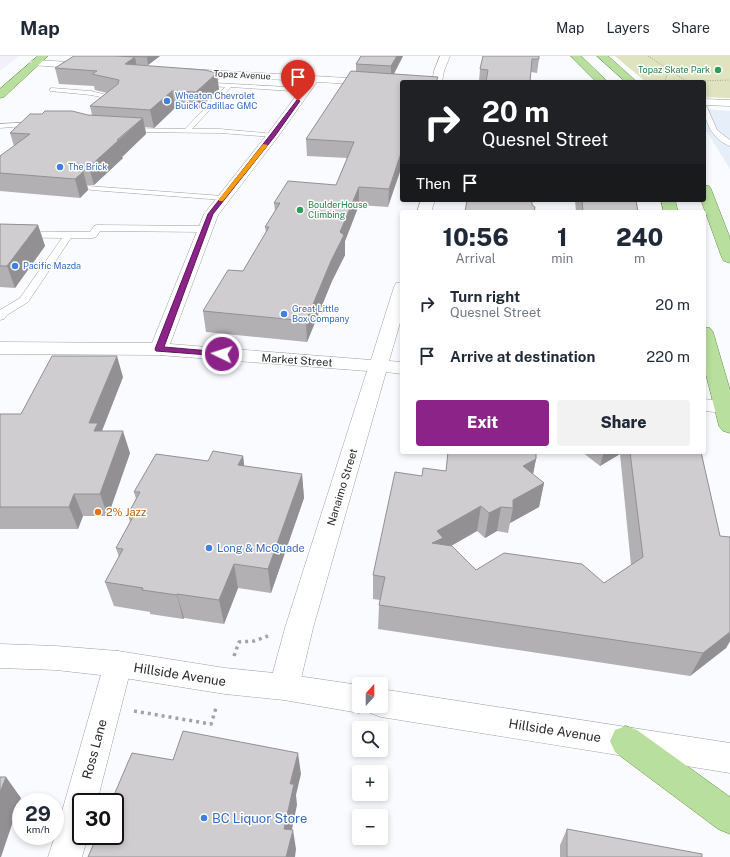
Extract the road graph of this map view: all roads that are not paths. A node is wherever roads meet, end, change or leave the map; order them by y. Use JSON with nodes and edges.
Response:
{"nodes":[{"id":1,"x":43,"y":56,"type":"edge"},
{"id":2,"x":445,"y":56,"type":"edge"},
{"id":3,"x":576,"y":56,"type":"edge"},
{"id":4,"x":602,"y":56,"type":"edge"},
{"id":5,"x":34,"y":63,"type":"junction"},
{"id":6,"x":102,"y":67,"type":"edge"},
{"id":7,"x":177,"y":71,"type":"edge"},
{"id":8,"x":221,"y":74,"type":"junction"},
{"id":9,"x":314,"y":79,"type":"junction"},
{"id":10,"x":438,"y":80,"type":"edge"},
{"id":11,"x":600,"y":80,"type":"edge"},
{"id":12,"x":630,"y":80,"type":"edge"},
{"id":13,"x":204,"y":82,"type":"edge"},
{"id":14,"x":212,"y":82,"type":"junction"},
{"id":15,"x":400,"y":84,"type":"edge"},
{"id":16,"x":230,"y":85,"type":"junction"},
{"id":17,"x":4,"y":87,"type":"edge"},
{"id":18,"x":52,"y":90,"type":"dead end"},
{"id":19,"x":306,"y":90,"type":"junction"},
{"id":20,"x":0,"y":95,"type":"edge"},
{"id":21,"x":706,"y":102,"type":"edge"},
{"id":22,"x":113,"y":104,"type":"edge"},
{"id":23,"x":730,"y":104,"type":"edge"},
{"id":24,"x":706,"y":111,"type":"edge"},
{"id":25,"x":44,"y":124,"type":"edge"},
{"id":26,"x":0,"y":126,"type":"edge"},
{"id":27,"x":121,"y":130,"type":"edge"},
{"id":28,"x":186,"y":131,"type":"junction"},
{"id":29,"x":273,"y":135,"type":"junction"},
{"id":30,"x":730,"y":144,"type":"edge"},
{"id":31,"x":91,"y":188,"type":"edge"},
{"id":32,"x":706,"y":194,"type":"edge"},
{"id":33,"x":223,"y":198,"type":"junction"},
{"id":34,"x":205,"y":229,"type":"junction"},
{"id":35,"x":0,"y":234,"type":"edge"},
{"id":36,"x":68,"y":235,"type":"junction"},
{"id":37,"x":730,"y":258,"type":"edge"},
{"id":38,"x":400,"y":300,"type":"edge"},
{"id":39,"x":1,"y":314,"type":"edge"},
{"id":40,"x":706,"y":339,"type":"edge"},
{"id":41,"x":0,"y":348,"type":"edge"},
{"id":42,"x":159,"y":349,"type":"junction"},
{"id":43,"x":390,"y":367,"type":"edge"},
{"id":44,"x":706,"y":406,"type":"edge"},
{"id":45,"x":727,"y":417,"type":"edge"},
{"id":46,"x":0,"y":656,"type":"edge"},
{"id":47,"x":118,"y":664,"type":"junction"},
{"id":48,"x":284,"y":687,"type":"junction"},
{"id":49,"x":352,"y":698,"type":"edge"},
{"id":50,"x":388,"y":704,"type":"edge"},
{"id":51,"x":626,"y":741,"type":"junction"},
{"id":52,"x":730,"y":758,"type":"edge"},
{"id":53,"x":730,"y":817,"type":"edge"},
{"id":54,"x":65,"y":857,"type":"edge"}],
"edges":[{"from":1,"to":5,"type":"main road"},
{"from":2,"to":10,"type":"street"},
{"from":3,"to":11,"type":"main road"},
{"from":4,"to":12,"type":"main road"},
{"from":5,"to":6,"type":"street"},
{"from":5,"to":17,"type":"main road"},
{"from":7,"to":8,"type":"street","name":"Topaz Avenue"},
{"from":8,"to":9,"type":"street","name":"Topaz Avenue"},
{"from":8,"to":14,"type":"lane"},
{"from":9,"to":15,"type":"street","name":"Topaz Avenue"},
{"from":9,"to":19,"type":"street"},
{"from":13,"to":14,"type":"lane"},
{"from":14,"to":16,"type":"lane"},
{"from":16,"to":19,"type":"lane"},
{"from":16,"to":28,"type":"lane"},
{"from":17,"to":20,"type":"main road"},
{"from":18,"to":22,"type":"lane"},
{"from":19,"to":29,"type":"street"},
{"from":21,"to":23,"type":"street"},
{"from":24,"to":30,"type":"lane"},
{"from":25,"to":26,"type":"lane"},
{"from":27,"to":28,"type":"lane"},
{"from":28,"to":29,"type":"lane"},
{"from":29,"to":33,"type":"street"},
{"from":31,"to":33,"type":"lane"},
{"from":32,"to":37,"type":"main road"},
{"from":33,"to":34,"type":"street"},
{"from":34,"to":36,"type":"lane"},
{"from":34,"to":42,"type":"street"},
{"from":35,"to":36,"type":"lane"},
{"from":36,"to":39,"type":"lane"},
{"from":38,"to":43,"type":"street","name":"Nanaimo Street"},
{"from":40,"to":45,"type":"main road"},
{"from":41,"to":42,"type":"street","name":"Market Street"},
{"from":42,"to":43,"type":"street","name":"Market Street"},
{"from":43,"to":48,"type":"street","name":"Nanaimo Street"},
{"from":44,"to":45,"type":"street"},
{"from":46,"to":47,"type":"street","name":"Hillside Avenue"},
{"from":47,"to":48,"type":"street","name":"Hillside Avenue"},
{"from":47,"to":54,"type":"street","name":"Ross Lane"},
{"from":48,"to":49,"type":"street","name":"Hillside Avenue"},
{"from":50,"to":51,"type":"street","name":"Hillside Avenue"},
{"from":51,"to":52,"type":"street","name":"Hillside Avenue"},
{"from":51,"to":53,"type":"main road"}]}
